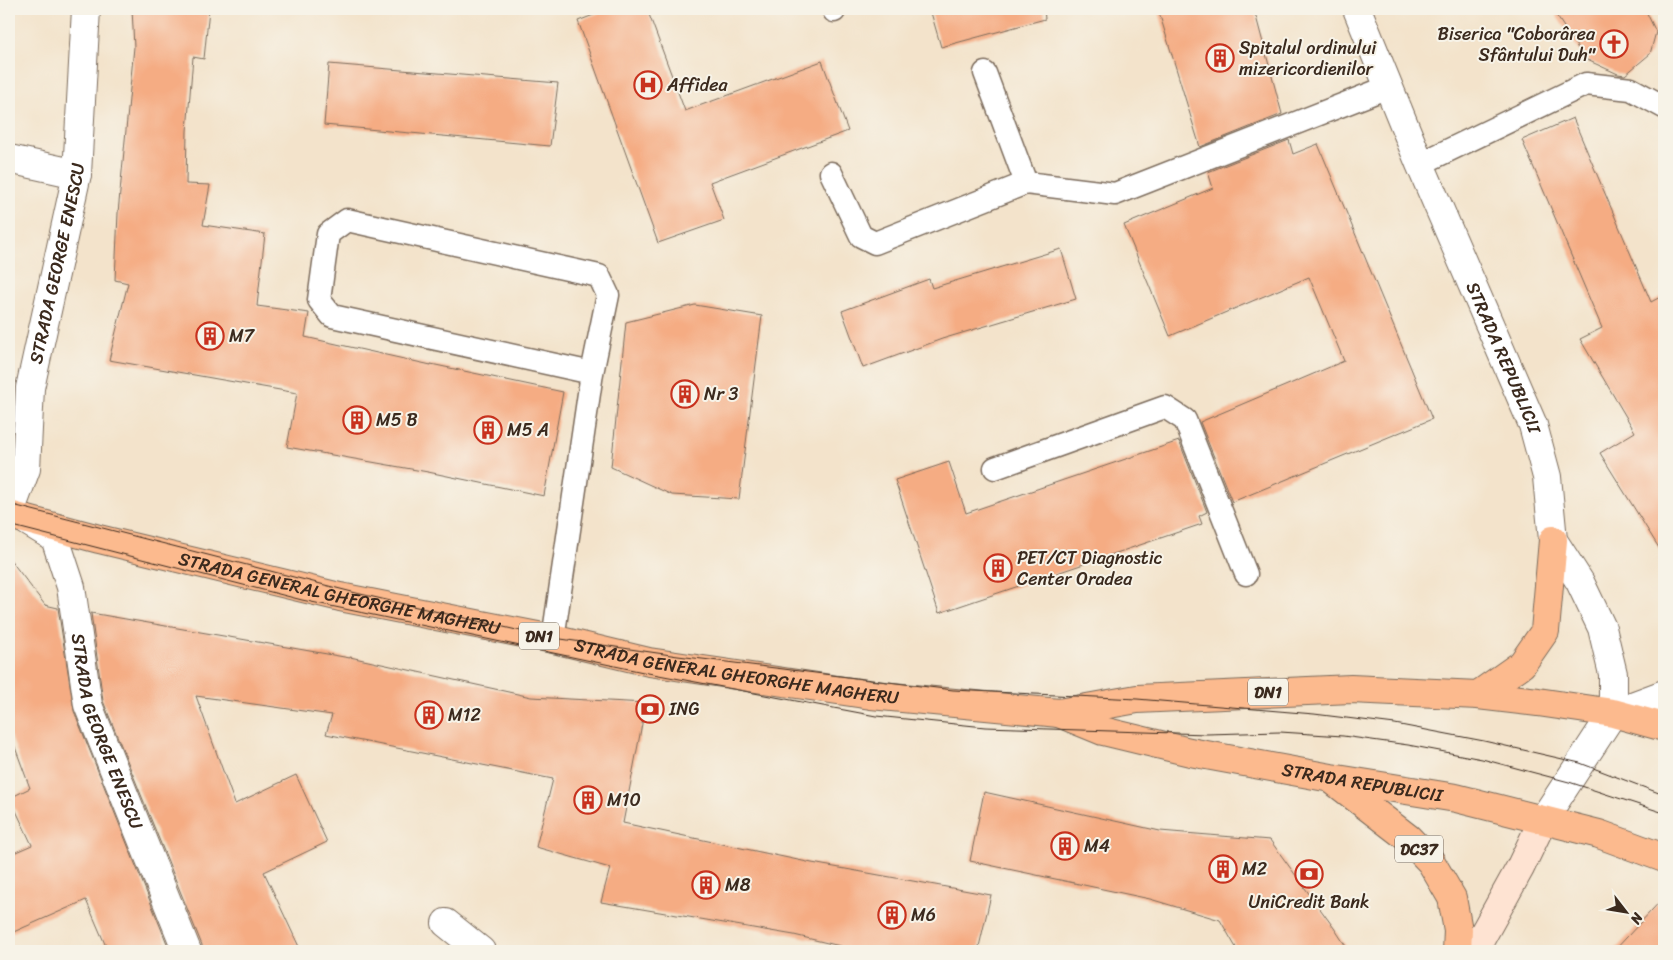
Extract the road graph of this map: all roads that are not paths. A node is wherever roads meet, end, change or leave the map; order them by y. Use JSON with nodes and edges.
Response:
{"nodes":[{"id":1,"x":86,"y":9,"type":"edge"},
{"id":2,"x":1357,"y":9,"type":"edge"},
{"id":3,"x":985,"y":73,"type":"dead end"},
{"id":4,"x":1388,"y":87,"type":"junction"},
{"id":5,"x":1664,"y":107,"type":"edge"},
{"id":6,"x":9,"y":159,"type":"edge"},
{"id":7,"x":1420,"y":164,"type":"junction"},
{"id":8,"x":831,"y":173,"type":"dead end"},
{"id":9,"x":77,"y":174,"type":"junction"},
{"id":10,"x":1026,"y":183,"type":"junction"},
{"id":11,"x":592,"y":373,"type":"junction"},
{"id":12,"x":996,"y":468,"type":"dead end"},
{"id":13,"x":14,"y":517,"type":"edge"},
{"id":14,"x":1553,"y":540,"type":"junction"},
{"id":15,"x":1246,"y":574,"type":"dead end"},
{"id":16,"x":553,"y":638,"type":"junction"},
{"id":17,"x":1664,"y":694,"type":"edge"},
{"id":18,"x":1478,"y":695,"type":"junction"},
{"id":19,"x":1059,"y":713,"type":"junction"},
{"id":20,"x":1613,"y":713,"type":"junction"},
{"id":21,"x":1664,"y":727,"type":"edge"},
{"id":22,"x":1331,"y":778,"type":"junction"},
{"id":23,"x":1543,"y":820,"type":"junction"},
{"id":24,"x":1664,"y":858,"type":"edge"},
{"id":25,"x":446,"y":923,"type":"dead end"},
{"id":26,"x":187,"y":951,"type":"edge"},
{"id":27,"x":481,"y":951,"type":"edge"},
{"id":28,"x":1457,"y":951,"type":"edge"},
{"id":29,"x":1474,"y":951,"type":"edge"}],
"edges":[{"from":1,"to":9,"type":"street","name":"STRADA GEORGE ENESCU"},
{"from":2,"to":4,"type":"street","name":"STRADA REPUBLICII"},
{"from":3,"to":10,"type":"lane"},
{"from":4,"to":7,"type":"street","name":"STRADA REPUBLICII"},
{"from":4,"to":10,"type":"lane"},
{"from":5,"to":7,"type":"lane"},
{"from":6,"to":9,"type":"street"},
{"from":7,"to":14,"type":"street","name":"STRADA REPUBLICII"},
{"from":8,"to":10,"type":"lane"},
{"from":9,"to":13,"type":"street","name":"STRADA GEORGE ENESCU"},
{"from":11,"to":11,"type":"lane"},
{"from":11,"to":16,"type":"lane"},
{"from":12,"to":15,"type":"lane"},
{"from":13,"to":16,"type":"main road","name":"STRADA GENERAL GHEORGHE MAGHERU","number":"DN1"},
{"from":13,"to":26,"type":"street","name":"STRADA GEORGE ENESCU"},
{"from":14,"to":18,"type":"main road"},
{"from":14,"to":20,"type":"street","name":"STRADA REPUBLICII"},
{"from":16,"to":19,"type":"main road","name":"STRADA GENERAL GHEORGHE MAGHERU","number":"DN1"},
{"from":17,"to":20,"type":"street"},
{"from":18,"to":19,"type":"main road","name":"STRADA GENERAL GHEORGHE MAGHERU","number":"DN1"},
{"from":18,"to":20,"type":"main road","number":"DN1"},
{"from":19,"to":22,"type":"main road","name":"STRADA REPUBLICII","number":"DN1"},
{"from":20,"to":21,"type":"main road","number":"DN1"},
{"from":20,"to":23,"type":"street"},
{"from":22,"to":23,"type":"main road","name":"STRADA REPUBLICII","number":"DN1"},
{"from":22,"to":28,"type":"main road","number":"DC37"},
{"from":23,"to":24,"type":"main road","name":"STRADA REPUBLICII","number":"DN1"},
{"from":23,"to":29,"type":"main road"},
{"from":25,"to":27,"type":"street"}]}
